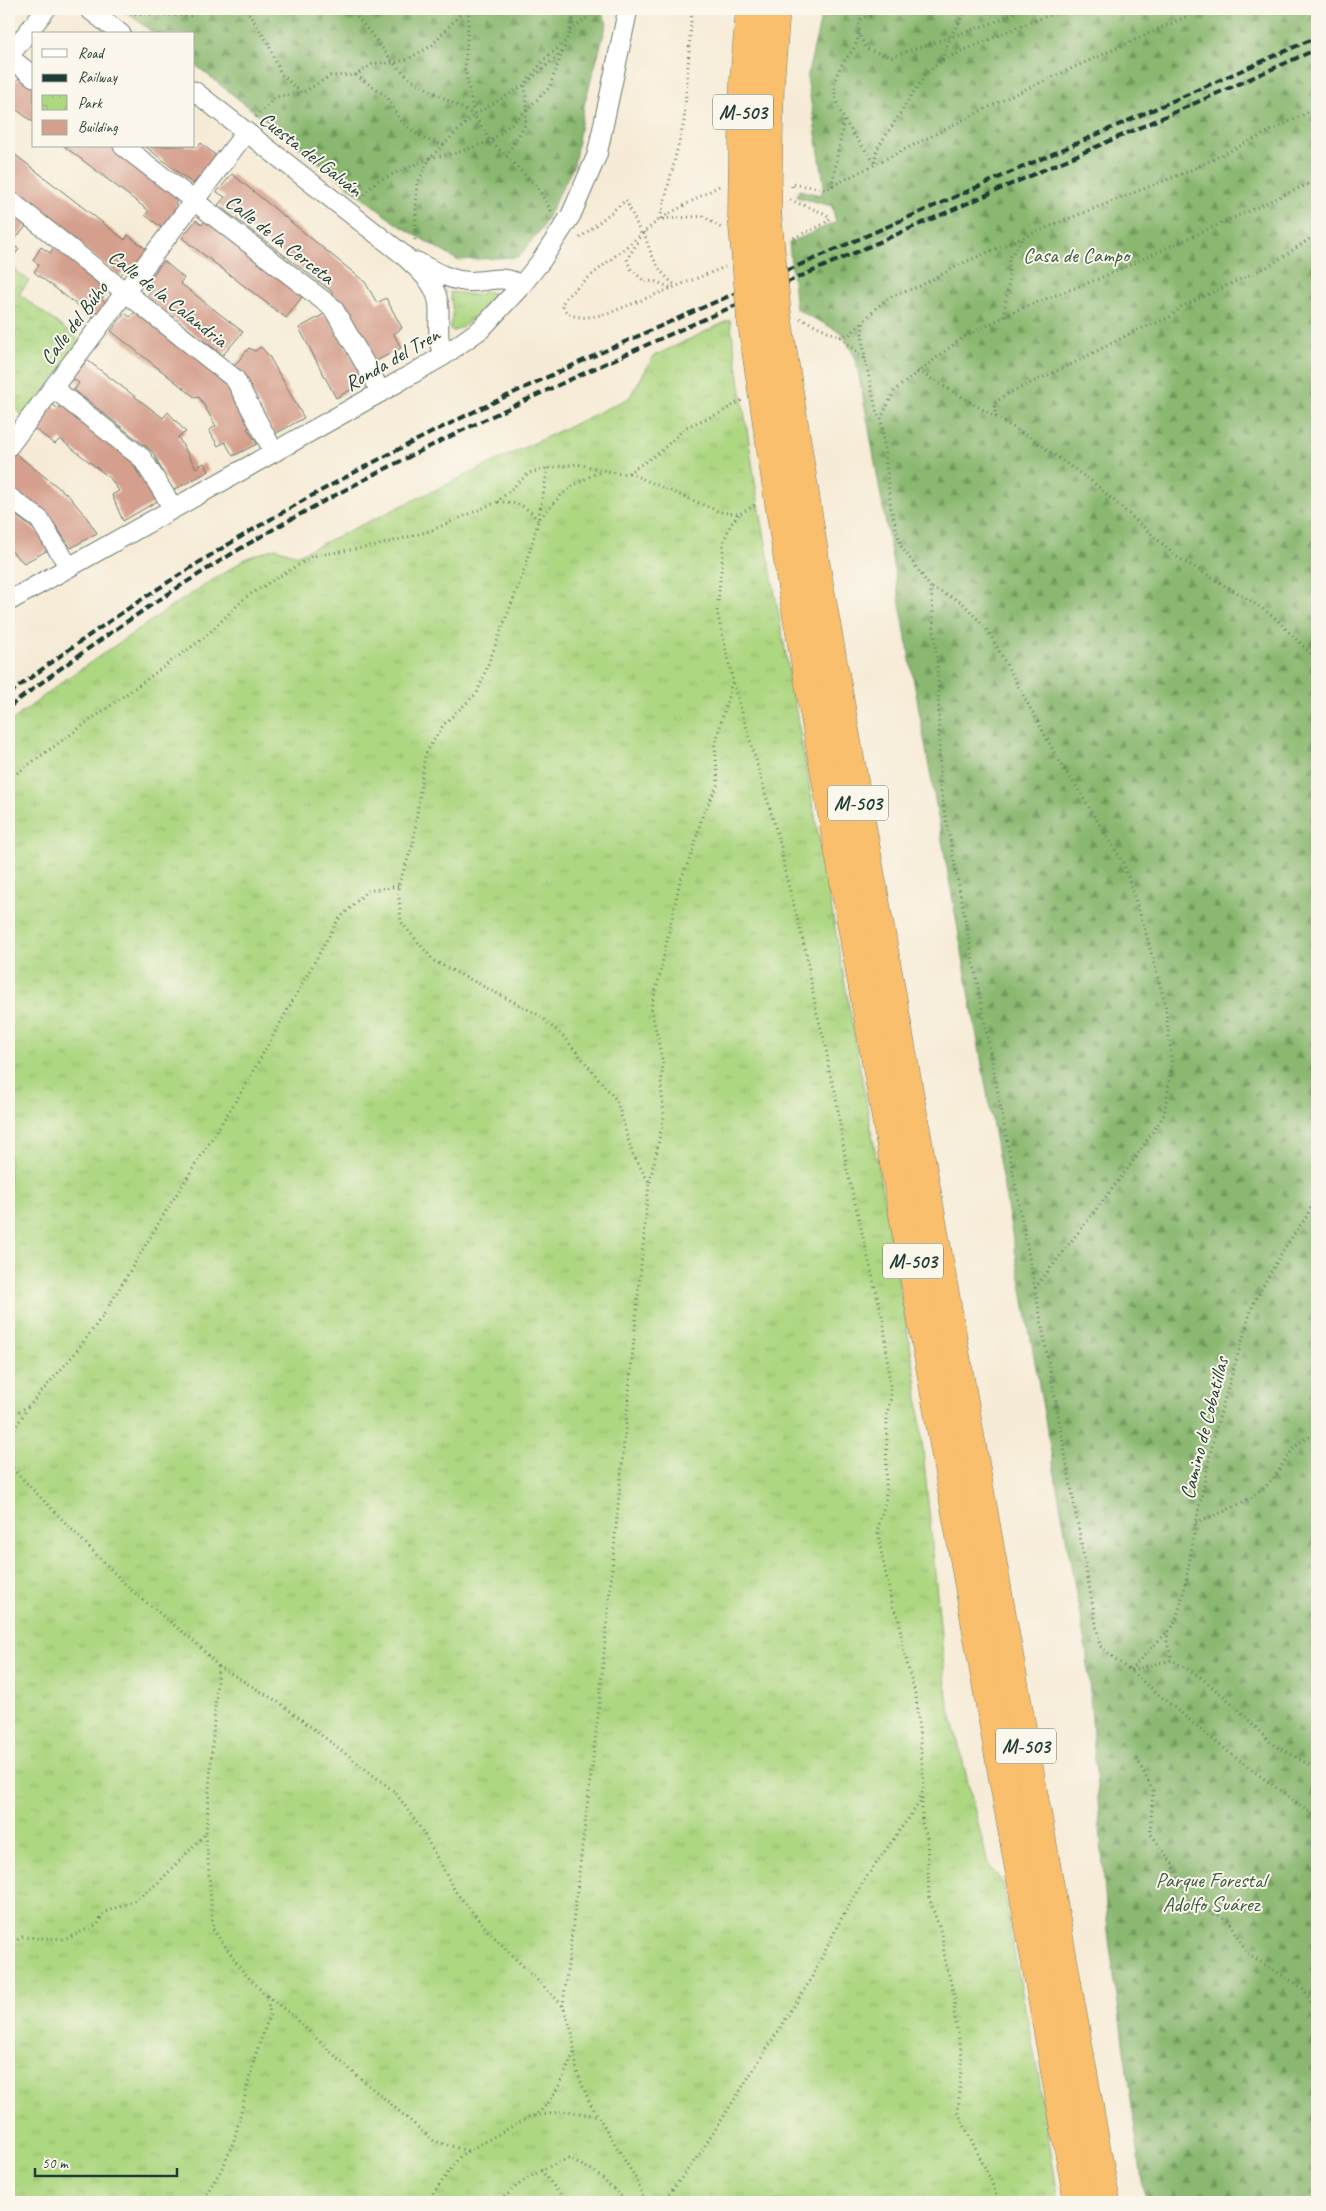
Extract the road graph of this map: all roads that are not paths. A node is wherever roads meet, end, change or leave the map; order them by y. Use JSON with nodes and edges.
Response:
{"nodes":[{"id":1,"x":46,"y":9,"type":"edge"},
{"id":2,"x":628,"y":9,"type":"edge"},
{"id":3,"x":750,"y":9,"type":"edge"},
{"id":4,"x":776,"y":9,"type":"edge"},
{"id":5,"x":92,"y":11,"type":"edge"},
{"id":6,"x":118,"y":32,"type":"edge"},
{"id":7,"x":9,"y":57,"type":"edge"},
{"id":8,"x":32,"y":75,"type":"edge"},
{"id":9,"x":195,"y":91,"type":"edge"},
{"id":10,"x":246,"y":132,"type":"junction"},
{"id":11,"x":126,"y":148,"type":"edge"},
{"id":12,"x":9,"y":200,"type":"edge"},
{"id":13,"x":194,"y":202,"type":"junction"},
{"id":14,"x":746,"y":220,"type":"junction"},
{"id":15,"x":408,"y":257,"type":"junction"},
{"id":16,"x":521,"y":286,"type":"junction"},
{"id":17,"x":125,"y":293,"type":"junction"},
{"id":18,"x":775,"y":316,"type":"junction"},
{"id":19,"x":443,"y":356,"type":"junction"},
{"id":20,"x":53,"y":388,"type":"junction"},
{"id":21,"x":381,"y":392,"type":"junction"},
{"id":22,"x":9,"y":446,"type":"edge"},
{"id":23,"x":274,"y":452,"type":"junction"},
{"id":24,"x":9,"y":497,"type":"edge"},
{"id":25,"x":173,"y":508,"type":"junction"},
{"id":26,"x":69,"y":567,"type":"junction"},
{"id":27,"x":9,"y":601,"type":"edge"},
{"id":28,"x":1078,"y":2202,"type":"edge"},
{"id":29,"x":1106,"y":2202,"type":"edge"}],
"edges":[{"from":1,"to":7,"type":"street"},
{"from":2,"to":16,"type":"street","name":"Ronda del Tren"},
{"from":3,"to":14,"type":"highway","number":"M-503"},
{"from":4,"to":14,"type":"highway","number":"M-503"},
{"from":5,"to":6,"type":"street"},
{"from":7,"to":8,"type":"street"},
{"from":9,"to":10,"type":"street","name":"Cuesta del Galván"},
{"from":10,"to":13,"type":"street","name":"Calle del Búho"},
{"from":10,"to":15,"type":"street","name":"Cuesta del Galván"},
{"from":11,"to":13,"type":"street","name":"Calle de la Cerceta"},
{"from":12,"to":17,"type":"street","name":"Calle de la Calandria"},
{"from":13,"to":17,"type":"street","name":"Calle del Búho"},
{"from":13,"to":21,"type":"street","name":"Calle de la Cerceta"},
{"from":14,"to":18,"type":"highway","number":"M-503","bridge":true},
{"from":15,"to":16,"type":"street","name":"Cuesta del Galván"},
{"from":15,"to":19,"type":"street","name":"Cuesta del Galván"},
{"from":16,"to":19,"type":"street","name":"Ronda del Tren"},
{"from":17,"to":20,"type":"street","name":"Calle del Búho"},
{"from":17,"to":23,"type":"street","name":"Calle de la Calandria"},
{"from":18,"to":28,"type":"highway","number":"M-503"},
{"from":18,"to":29,"type":"highway","number":"M-503"},
{"from":19,"to":21,"type":"street","name":"Ronda del Tren"},
{"from":20,"to":22,"type":"street","name":"Calle del Búho"},
{"from":20,"to":25,"type":"street"},
{"from":21,"to":23,"type":"street","name":"Ronda del Tren"},
{"from":23,"to":25,"type":"street","name":"Ronda del Tren"},
{"from":24,"to":26,"type":"street"},
{"from":25,"to":26,"type":"street","name":"Ronda del Tren"},
{"from":26,"to":27,"type":"street","name":"Ronda del Tren"}]}
